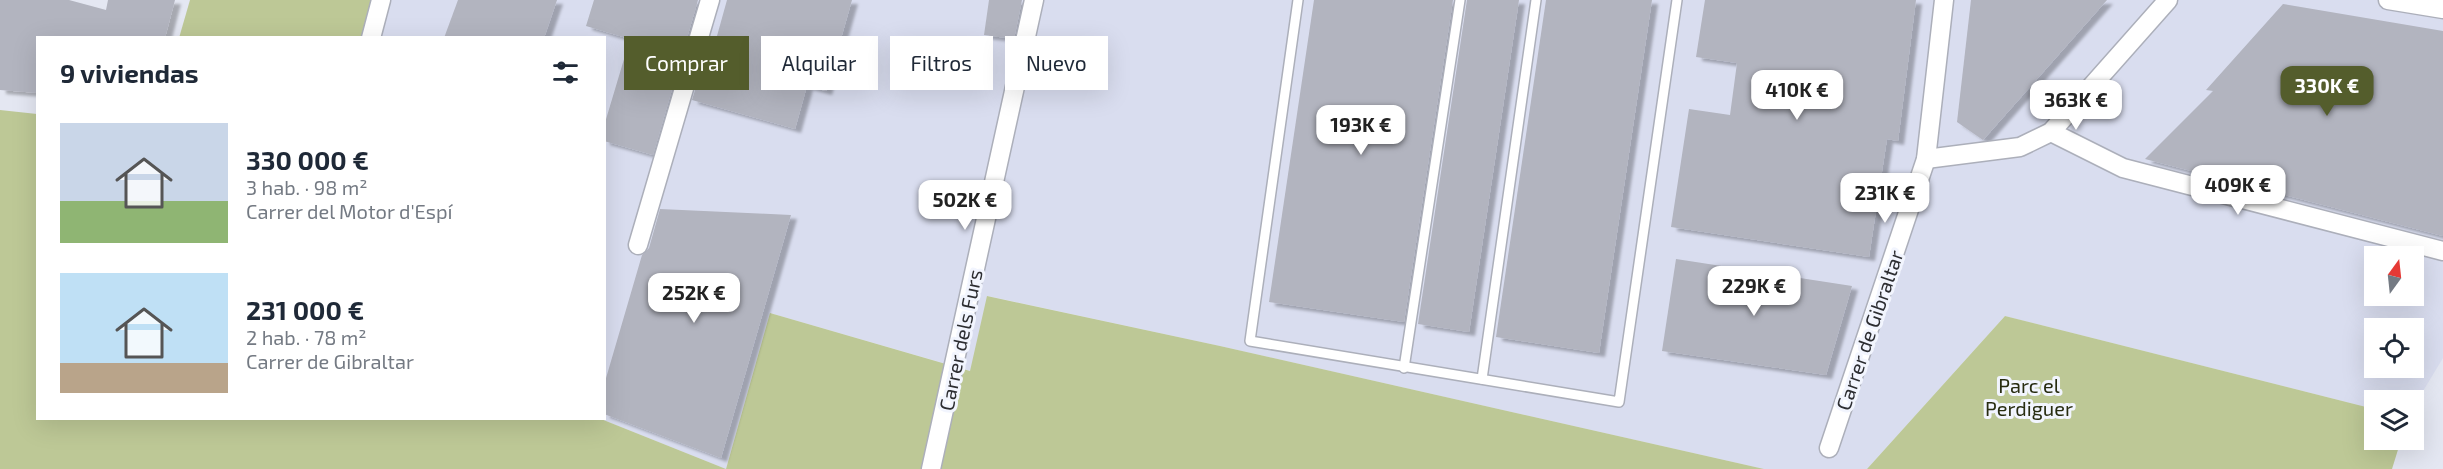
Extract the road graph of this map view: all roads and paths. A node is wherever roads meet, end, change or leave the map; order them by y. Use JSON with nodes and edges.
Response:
{"nodes":[{"id":1,"x":381,"y":0,"type":"edge"},
{"id":2,"x":710,"y":0,"type":"edge"},
{"id":3,"x":1034,"y":0,"type":"edge"},
{"id":4,"x":1298,"y":0,"type":"edge"},
{"id":5,"x":1460,"y":0,"type":"edge"},
{"id":6,"x":1536,"y":0,"type":"edge"},
{"id":7,"x":1677,"y":0,"type":"edge"},
{"id":8,"x":1944,"y":0,"type":"edge"},
{"id":9,"x":2168,"y":0,"type":"edge"},
{"id":10,"x":2388,"y":0,"type":"edge"},
{"id":11,"x":2443,"y":9,"type":"edge"},
{"id":12,"x":372,"y":36,"type":"edge"},
{"id":13,"x":2051,"y":132,"type":"junction"},
{"id":14,"x":1926,"y":159,"type":"junction"},
{"id":15,"x":638,"y":245,"type":"dead end"},
{"id":16,"x":2443,"y":251,"type":"edge"},
{"id":17,"x":1404,"y":368,"type":"junction"},
{"id":18,"x":1482,"y":379,"type":"junction"},
{"id":19,"x":1829,"y":448,"type":"dead end"},
{"id":20,"x":931,"y":469,"type":"edge"}],
"edges":[{"from":1,"to":12,"type":"street"},
{"from":2,"to":15,"type":"street"},
{"from":3,"to":20,"type":"street","name":"Carrer dels Furs"},
{"from":4,"to":17,"type":"lane"},
{"from":5,"to":17,"type":"lane"},
{"from":6,"to":18,"type":"lane"},
{"from":7,"to":18,"type":"lane"},
{"from":8,"to":14,"type":"street","name":"Carrer de Gibraltar"},
{"from":9,"to":13,"type":"street"},
{"from":10,"to":11,"type":"street"},
{"from":13,"to":14,"type":"street"},
{"from":13,"to":16,"type":"street"},
{"from":14,"to":19,"type":"street","name":"Carrer de Gibraltar"},
{"from":17,"to":18,"type":"lane"}]}
